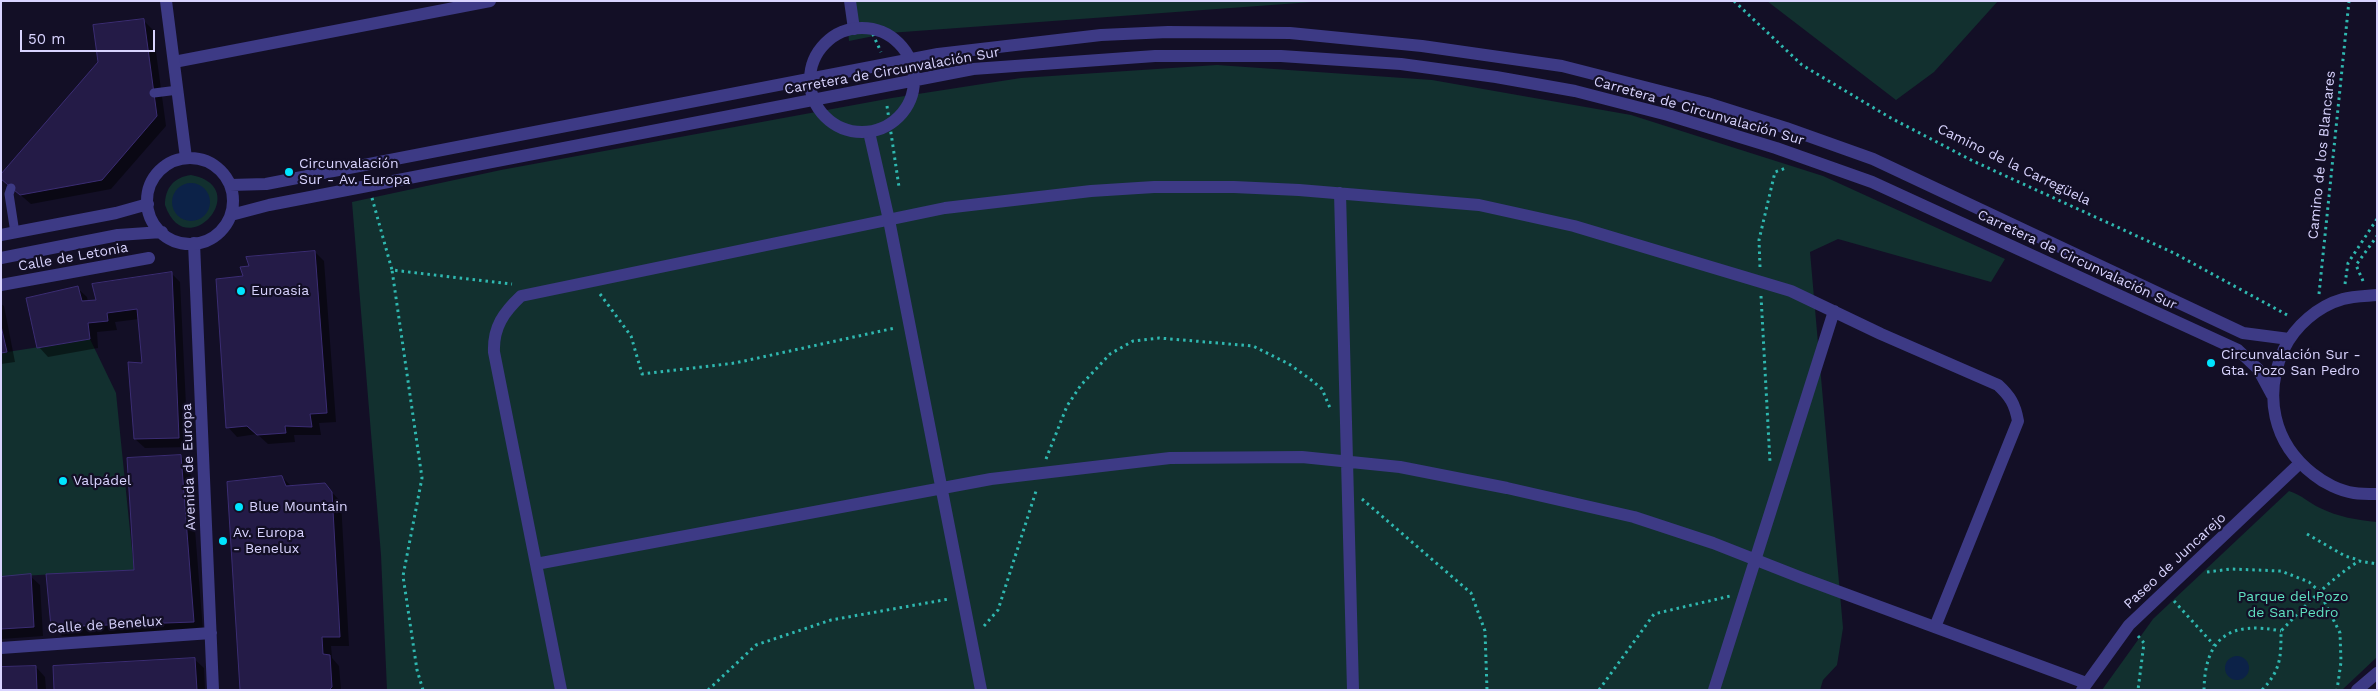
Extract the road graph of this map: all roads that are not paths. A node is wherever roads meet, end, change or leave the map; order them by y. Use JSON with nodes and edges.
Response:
{"nodes":[{"id":1,"x":166,"y":1,"type":"edge"},
{"id":2,"x":490,"y":1,"type":"edge"},
{"id":3,"x":850,"y":1,"type":"edge"},
{"id":4,"x":448,"y":5,"type":"edge"},
{"id":5,"x":854,"y":29,"type":"junction"},
{"id":6,"x":910,"y":59,"type":"junction"},
{"id":7,"x":174,"y":62,"type":"junction"},
{"id":8,"x":810,"y":78,"type":"junction"},
{"id":9,"x":914,"y":80,"type":"junction"},
{"id":10,"x":178,"y":90,"type":"junction"},
{"id":11,"x":154,"y":93,"type":"dead end"},
{"id":12,"x":814,"y":99,"type":"junction"},
{"id":13,"x":869,"y":132,"type":"junction"},
{"id":14,"x":186,"y":158,"type":"junction"},
{"id":15,"x":230,"y":185,"type":"junction"},
{"id":16,"x":11,"y":188,"type":"dead end"},
{"id":17,"x":1340,"y":193,"type":"junction"},
{"id":18,"x":148,"y":204,"type":"junction"},
{"id":19,"x":231,"y":215,"type":"junction"},
{"id":20,"x":889,"y":220,"type":"junction"},
{"id":21,"x":162,"y":232,"type":"junction"},
{"id":22,"x":15,"y":233,"type":"junction"},
{"id":23,"x":1,"y":235,"type":"edge"},
{"id":24,"x":194,"y":243,"type":"junction"},
{"id":25,"x":1,"y":258,"type":"edge"},
{"id":26,"x":149,"y":258,"type":"dead end"},
{"id":27,"x":1,"y":284,"type":"edge"},
{"id":28,"x":2373,"y":295,"type":"edge"},
{"id":29,"x":1834,"y":311,"type":"junction"},
{"id":30,"x":2288,"y":339,"type":"junction"},
{"id":31,"x":2272,"y":395,"type":"junction"},
{"id":32,"x":1347,"y":462,"type":"junction"},
{"id":33,"x":2300,"y":464,"type":"junction"},
{"id":34,"x":941,"y":488,"type":"junction"},
{"id":35,"x":2377,"y":494,"type":"edge"},
{"id":36,"x":1755,"y":559,"type":"junction"},
{"id":37,"x":536,"y":564,"type":"junction"},
{"id":38,"x":1935,"y":627,"type":"junction"},
{"id":39,"x":211,"y":633,"type":"junction"},
{"id":40,"x":1,"y":648,"type":"edge"},
{"id":41,"x":2377,"y":673,"type":"edge"},
{"id":42,"x":2084,"y":686,"type":"edge"},
{"id":43,"x":214,"y":690,"type":"edge"},
{"id":44,"x":561,"y":690,"type":"edge"},
{"id":45,"x":981,"y":690,"type":"edge"},
{"id":46,"x":1353,"y":690,"type":"edge"},
{"id":47,"x":1714,"y":690,"type":"edge"},
{"id":48,"x":2358,"y":690,"type":"edge"}],
"edges":[{"from":1,"to":7,"type":"street"},
{"from":2,"to":4,"type":"street"},
{"from":3,"to":5,"type":"street"},
{"from":4,"to":7,"type":"street"},
{"from":5,"to":6,"type":"street"},
{"from":5,"to":8,"type":"street"},
{"from":6,"to":8,"type":"street","name":"Carretera de Circunvalación Sur"},
{"from":6,"to":9,"type":"street"},
{"from":6,"to":30,"type":"street","name":"Carretera de Circunvalación Sur"},
{"from":7,"to":10,"type":"street"},
{"from":8,"to":12,"type":"street"},
{"from":8,"to":15,"type":"street","name":"Carretera de Circunvalación Sur"},
{"from":9,"to":12,"type":"street","name":"Carretera de Circunvalación Sur"},
{"from":9,"to":13,"type":"street"},
{"from":9,"to":31,"type":"street","name":"Carretera de Circunvalación Sur"},
{"from":10,"to":11,"type":"lane"},
{"from":10,"to":14,"type":"street"},
{"from":12,"to":13,"type":"street"},
{"from":12,"to":19,"type":"street","name":"Carretera de Circunvalación Sur"},
{"from":13,"to":20,"type":"street"},
{"from":14,"to":15,"type":"street"},
{"from":14,"to":18,"type":"street"},
{"from":15,"to":19,"type":"street"},
{"from":16,"to":22,"type":"lane"},
{"from":17,"to":20,"type":"street"},
{"from":17,"to":29,"type":"street"},
{"from":17,"to":32,"type":"street"},
{"from":18,"to":21,"type":"street"},
{"from":18,"to":22,"type":"street"},
{"from":19,"to":24,"type":"street"},
{"from":20,"to":34,"type":"street"},
{"from":20,"to":37,"type":"street"},
{"from":21,"to":24,"type":"street"},
{"from":21,"to":25,"type":"street"},
{"from":22,"to":23,"type":"street"},
{"from":24,"to":39,"type":"street","name":"Avenida de Europa"},
{"from":26,"to":27,"type":"street","name":"Calle de Letonia"},
{"from":28,"to":30,"type":"street"},
{"from":29,"to":36,"type":"street"},
{"from":29,"to":38,"type":"street"},
{"from":30,"to":31,"type":"street"},
{"from":31,"to":33,"type":"street"},
{"from":32,"to":34,"type":"street"},
{"from":32,"to":36,"type":"street"},
{"from":32,"to":46,"type":"street"},
{"from":33,"to":35,"type":"street"},
{"from":33,"to":42,"type":"street","name":"Paseo de Juncarejo"},
{"from":34,"to":37,"type":"street"},
{"from":34,"to":45,"type":"street"},
{"from":36,"to":38,"type":"street"},
{"from":36,"to":47,"type":"street"},
{"from":37,"to":44,"type":"street"},
{"from":38,"to":42,"type":"street"},
{"from":39,"to":40,"type":"street","name":"Calle de Benelux"},
{"from":39,"to":43,"type":"street","name":"Avenida de Europa"},
{"from":41,"to":48,"type":"street"}]}
